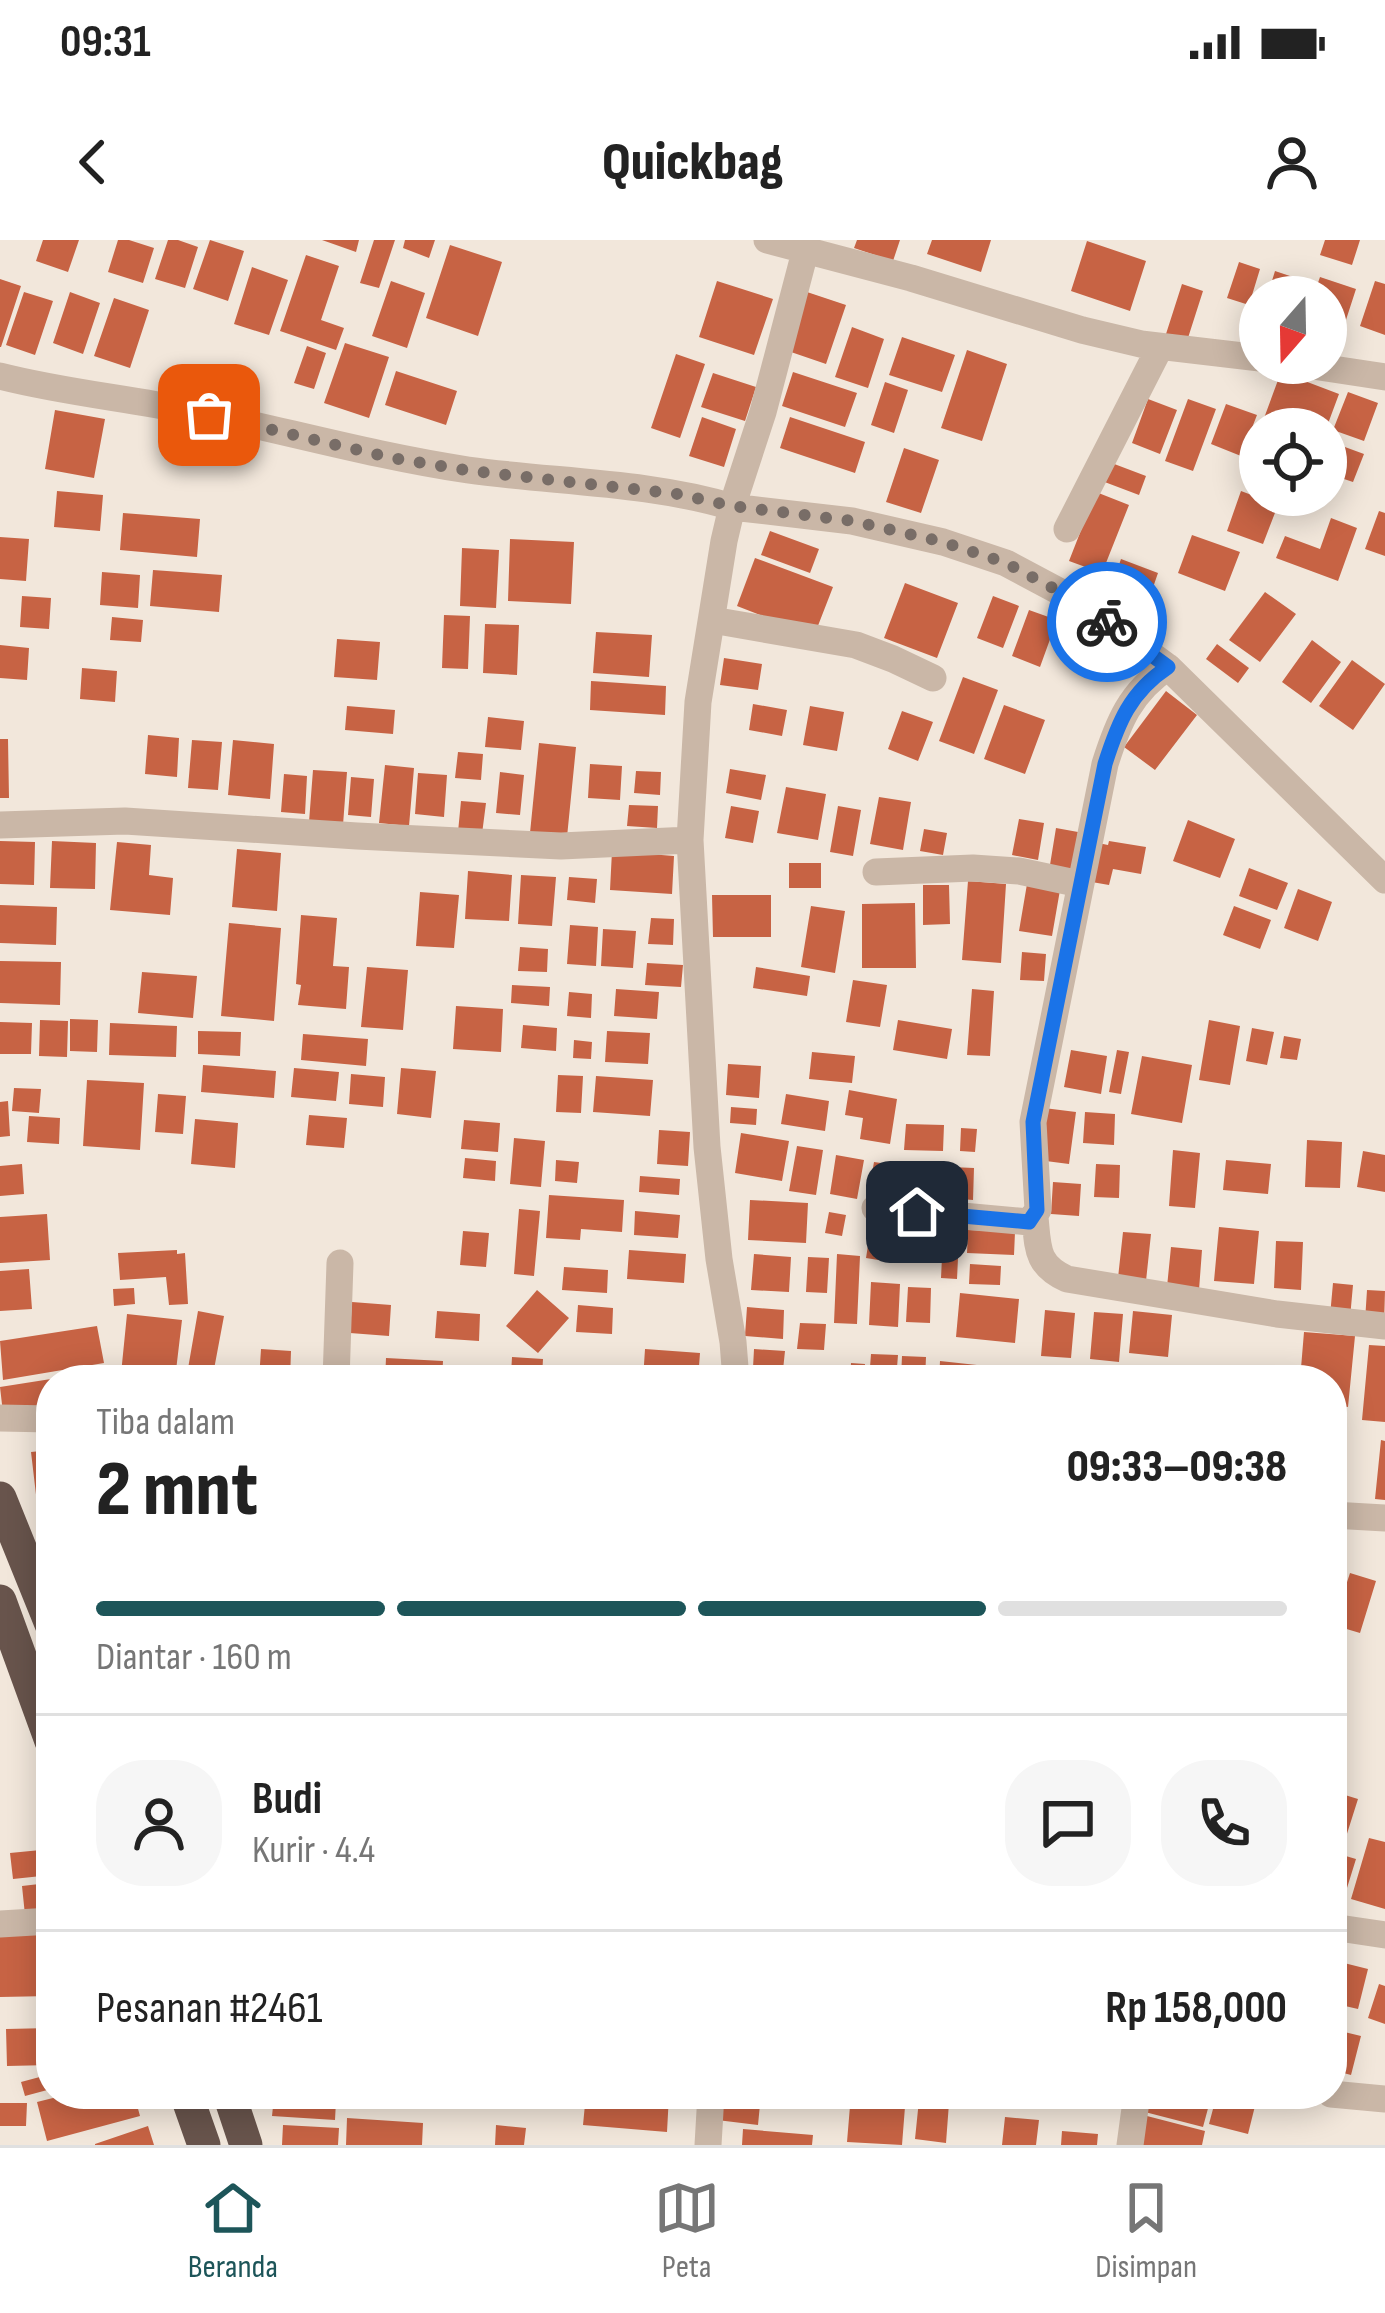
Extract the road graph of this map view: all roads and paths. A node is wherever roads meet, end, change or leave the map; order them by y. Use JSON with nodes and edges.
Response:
{"nodes":[{"id":1,"x":766,"y":240,"type":"edge"},
{"id":2,"x":805,"y":251,"type":"junction"},
{"id":3,"x":1160,"y":346,"type":"junction"},
{"id":4,"x":1239,"y":355,"type":"edge"},
{"id":5,"x":1347,"y":371,"type":"edge"},
{"id":6,"x":0,"y":376,"type":"edge"},
{"id":7,"x":1385,"y":377,"type":"edge"},
{"id":8,"x":737,"y":494,"type":"junction"},
{"id":9,"x":1067,"y":529,"type":"dead end"},
{"id":10,"x":712,"y":620,"type":"junction"},
{"id":11,"x":1168,"y":667,"type":"junction"},
{"id":12,"x":933,"y":678,"type":"dead end"},
{"id":13,"x":0,"y":825,"type":"edge"},
{"id":14,"x":690,"y":840,"type":"junction"},
{"id":15,"x":876,"y":872,"type":"dead end"},
{"id":16,"x":1385,"y":880,"type":"edge"},
{"id":17,"x":1080,"y":884,"type":"junction"},
{"id":18,"x":875,"y":1208,"type":"dead end"},
{"id":19,"x":1035,"y":1217,"type":"junction"},
{"id":20,"x":340,"y":1263,"type":"dead end"},
{"id":21,"x":1385,"y":1326,"type":"edge"},
{"id":22,"x":337,"y":1365,"type":"edge"},
{"id":23,"x":735,"y":1365,"type":"edge"},
{"id":24,"x":0,"y":1418,"type":"edge"},
{"id":25,"x":36,"y":1419,"type":"edge"},
{"id":26,"x":0,"y":1498,"type":"edge"},
{"id":27,"x":1347,"y":1516,"type":"edge"},
{"id":28,"x":1385,"y":1518,"type":"edge"},
{"id":29,"x":36,"y":1587,"type":"edge"},
{"id":30,"x":0,"y":1601,"type":"edge"},
{"id":31,"x":8,"y":1647,"type":"edge"},
{"id":32,"x":36,"y":1708,"type":"edge"},
{"id":33,"x":36,"y":1922,"type":"edge"},
{"id":34,"x":0,"y":1924,"type":"edge"},
{"id":35,"x":1347,"y":1929,"type":"edge"},
{"id":36,"x":1385,"y":1935,"type":"edge"},
{"id":37,"x":1347,"y":2095,"type":"edge"},
{"id":38,"x":1385,"y":2099,"type":"edge"},
{"id":39,"x":191,"y":2109,"type":"edge"},
{"id":40,"x":234,"y":2109,"type":"edge"},
{"id":41,"x":710,"y":2109,"type":"edge"},
{"id":42,"x":1135,"y":2109,"type":"edge"},
{"id":43,"x":204,"y":2145,"type":"edge"},
{"id":44,"x":246,"y":2145,"type":"edge"},
{"id":45,"x":708,"y":2145,"type":"edge"},
{"id":46,"x":1130,"y":2145,"type":"edge"}],
"edges":[{"from":1,"to":2,"type":"street"},
{"from":2,"to":3,"type":"street"},
{"from":2,"to":8,"type":"street"},
{"from":3,"to":4,"type":"street"},
{"from":3,"to":9,"type":"street"},
{"from":5,"to":7,"type":"street"},
{"from":6,"to":8,"type":"street"},
{"from":8,"to":10,"type":"street"},
{"from":8,"to":11,"type":"street"},
{"from":10,"to":12,"type":"street"},
{"from":10,"to":14,"type":"street"},
{"from":11,"to":16,"type":"street"},
{"from":11,"to":17,"type":"street"},
{"from":13,"to":14,"type":"street"},
{"from":14,"to":23,"type":"street"},
{"from":15,"to":17,"type":"street"},
{"from":17,"to":19,"type":"street"},
{"from":18,"to":19,"type":"street"},
{"from":19,"to":21,"type":"street"},
{"from":20,"to":22,"type":"street"},
{"from":24,"to":25,"type":"street"},
{"from":26,"to":29,"type":"highway"},
{"from":27,"to":28,"type":"street"},
{"from":30,"to":31,"type":"highway"},
{"from":31,"to":32,"type":"highway"},
{"from":33,"to":34,"type":"street"},
{"from":35,"to":36,"type":"street"},
{"from":37,"to":38,"type":"street"},
{"from":39,"to":43,"type":"highway"},
{"from":40,"to":44,"type":"highway"},
{"from":41,"to":45,"type":"street"},
{"from":42,"to":46,"type":"street"}]}
